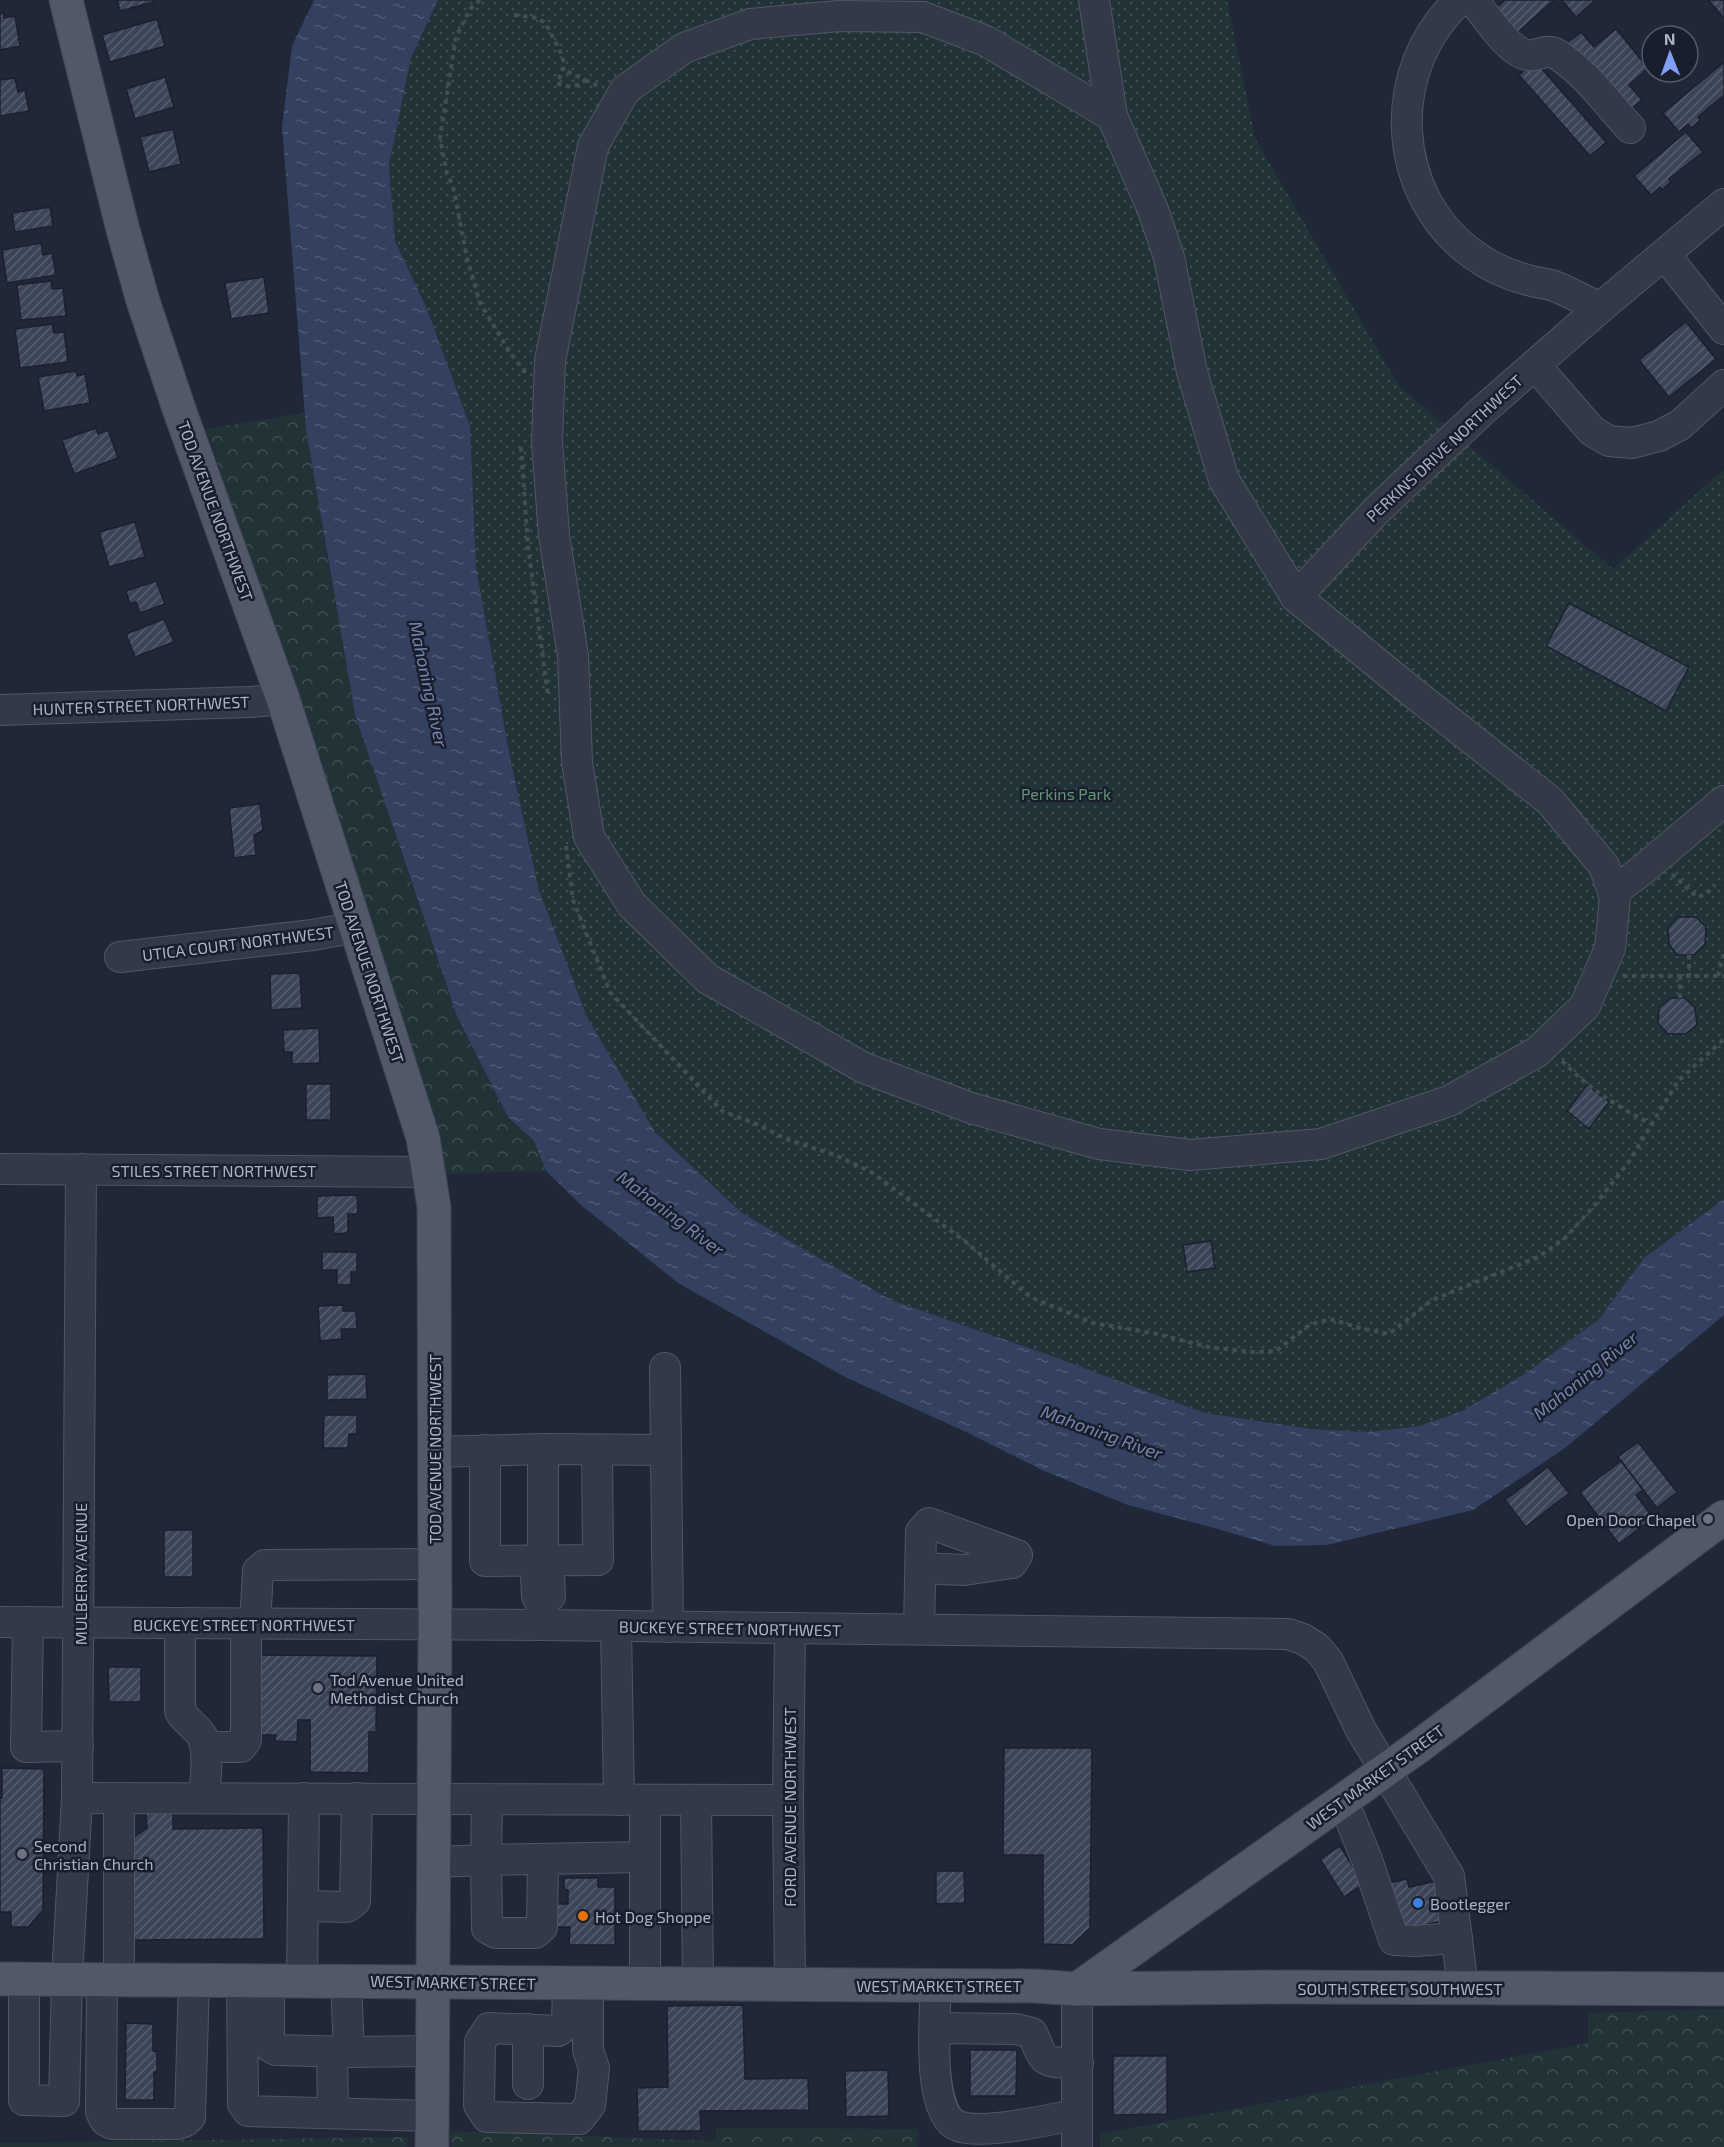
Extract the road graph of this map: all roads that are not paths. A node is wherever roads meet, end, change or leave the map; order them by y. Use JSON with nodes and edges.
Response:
{"nodes":[{"id":1,"x":66,"y":0,"type":"edge"},
{"id":2,"x":1094,"y":0,"type":"edge"},
{"id":3,"x":1460,"y":0,"type":"edge"},
{"id":4,"x":1473,"y":0,"type":"edge"},
{"id":5,"x":1113,"y":116,"type":"junction"},
{"id":6,"x":1630,"y":128,"type":"dead end"},
{"id":7,"x":1724,"y":204,"type":"edge"},
{"id":8,"x":1665,"y":255,"type":"junction"},
{"id":9,"x":1600,"y":308,"type":"junction"},
{"id":10,"x":1724,"y":329,"type":"edge"},
{"id":11,"x":1535,"y":365,"type":"junction"},
{"id":12,"x":1724,"y":385,"type":"edge"},
{"id":13,"x":1296,"y":597,"type":"junction"},
{"id":14,"x":283,"y":699,"type":"junction"},
{"id":15,"x":0,"y":710,"type":"edge"},
{"id":16,"x":1724,"y":801,"type":"edge"},
{"id":17,"x":1612,"y":892,"type":"junction"},
{"id":18,"x":356,"y":927,"type":"junction"},
{"id":19,"x":120,"y":957,"type":"dead end"},
{"id":20,"x":0,"y":1169,"type":"edge"},
{"id":21,"x":81,"y":1169,"type":"junction"},
{"id":22,"x":429,"y":1172,"type":"junction"},
{"id":23,"x":665,"y":1368,"type":"dead end"},
{"id":24,"x":543,"y":1449,"type":"junction"},
{"id":25,"x":597,"y":1449,"type":"junction"},
{"id":26,"x":485,"y":1450,"type":"junction"},
{"id":27,"x":666,"y":1450,"type":"junction"},
{"id":28,"x":434,"y":1452,"type":"junction"},
{"id":29,"x":1724,"y":1517,"type":"edge"},
{"id":30,"x":435,"y":1564,"type":"junction"},
{"id":31,"x":543,"y":1564,"type":"junction"},
{"id":32,"x":921,"y":1568,"type":"dead end"},
{"id":33,"x":542,"y":1615,"type":"junction"},
{"id":34,"x":14,"y":1622,"type":"edge"},
{"id":35,"x":79,"y":1623,"type":"junction"},
{"id":36,"x":180,"y":1623,"type":"junction"},
{"id":37,"x":250,"y":1624,"type":"junction"},
{"id":38,"x":435,"y":1625,"type":"junction"},
{"id":39,"x":616,"y":1626,"type":"junction"},
{"id":40,"x":668,"y":1627,"type":"junction"},
{"id":41,"x":789,"y":1628,"type":"junction"},
{"id":42,"x":919,"y":1629,"type":"junction"},
{"id":43,"x":78,"y":1746,"type":"junction"},
{"id":44,"x":206,"y":1746,"type":"junction"},
{"id":45,"x":1386,"y":1768,"type":"junction"},
{"id":46,"x":77,"y":1798,"type":"junction"},
{"id":47,"x":119,"y":1798,"type":"junction"},
{"id":48,"x":204,"y":1798,"type":"junction"},
{"id":49,"x":304,"y":1798,"type":"junction"},
{"id":50,"x":357,"y":1798,"type":"junction"},
{"id":51,"x":434,"y":1799,"type":"junction"},
{"id":52,"x":487,"y":1800,"type":"junction"},
{"id":53,"x":632,"y":1800,"type":"junction"},
{"id":54,"x":696,"y":1800,"type":"junction"},
{"id":55,"x":788,"y":1800,"type":"junction"},
{"id":56,"x":1343,"y":1801,"type":"junction"},
{"id":57,"x":645,"y":1857,"type":"junction"},
{"id":58,"x":543,"y":1859,"type":"junction"},
{"id":59,"x":486,"y":1860,"type":"junction"},
{"id":60,"x":434,"y":1862,"type":"junction"},
{"id":61,"x":303,"y":1906,"type":"junction"},
{"id":62,"x":1457,"y":1938,"type":"junction"},
{"id":63,"x":67,"y":1978,"type":"junction"},
{"id":64,"x":12,"y":1979,"type":"edge"},
{"id":65,"x":111,"y":1979,"type":"junction"},
{"id":66,"x":194,"y":1980,"type":"junction"},
{"id":67,"x":256,"y":1980,"type":"junction"},
{"id":68,"x":302,"y":1981,"type":"junction"},
{"id":69,"x":346,"y":1981,"type":"junction"},
{"id":70,"x":433,"y":1982,"type":"junction"},
{"id":71,"x":578,"y":1983,"type":"junction"},
{"id":72,"x":645,"y":1983,"type":"junction"},
{"id":73,"x":698,"y":1984,"type":"junction"},
{"id":74,"x":790,"y":1985,"type":"junction"},
{"id":75,"x":936,"y":1985,"type":"junction"},
{"id":76,"x":1463,"y":1988,"type":"junction"},
{"id":77,"x":1077,"y":1989,"type":"junction"},
{"id":78,"x":1724,"y":1989,"type":"edge"},
{"id":79,"x":935,"y":2028,"type":"junction"},
{"id":80,"x":528,"y":2029,"type":"junction"},
{"id":81,"x":588,"y":2050,"type":"junction"},
{"id":82,"x":432,"y":2051,"type":"junction"},
{"id":83,"x":340,"y":2052,"type":"junction"},
{"id":84,"x":1078,"y":2063,"type":"junction"},
{"id":85,"x":528,"y":2084,"type":"dead end"},
{"id":86,"x":478,"y":2105,"type":"junction"},
{"id":87,"x":333,"y":2113,"type":"junction"},
{"id":88,"x":1077,"y":2114,"type":"junction"},
{"id":89,"x":432,"y":2123,"type":"edge"},
{"id":90,"x":1077,"y":2147,"type":"edge"}],
"edges":[{"from":1,"to":14,"type":"main road","name":"TOD AVENUE NORTHWEST"},
{"from":2,"to":5,"type":"street"},
{"from":3,"to":9,"type":"street"},
{"from":4,"to":6,"type":"street"},
{"from":5,"to":13,"type":"street"},
{"from":5,"to":17,"type":"street"},
{"from":7,"to":8,"type":"street","name":"PERKINS DRIVE NORTHWEST"},
{"from":8,"to":9,"type":"street","name":"PERKINS DRIVE NORTHWEST"},
{"from":8,"to":10,"type":"street"},
{"from":9,"to":11,"type":"street","name":"PERKINS DRIVE NORTHWEST"},
{"from":11,"to":12,"type":"street"},
{"from":11,"to":13,"type":"street","name":"PERKINS DRIVE NORTHWEST"},
{"from":13,"to":17,"type":"street"},
{"from":14,"to":15,"type":"street","name":"HUNTER STREET NORTHWEST"},
{"from":14,"to":18,"type":"main road","name":"TOD AVENUE NORTHWEST"},
{"from":16,"to":17,"type":"street"},
{"from":18,"to":19,"type":"street","name":"UTICA COURT NORTHWEST"},
{"from":18,"to":22,"type":"main road","name":"TOD AVENUE NORTHWEST"},
{"from":20,"to":21,"type":"street","name":"STILES STREET NORTHWEST"},
{"from":21,"to":22,"type":"street","name":"STILES STREET NORTHWEST"},
{"from":21,"to":35,"type":"street","name":"MULBERRY AVENUE"},
{"from":22,"to":28,"type":"main road","name":"TOD AVENUE NORTHWEST"},
{"from":23,"to":27,"type":"street"},
{"from":24,"to":25,"type":"street"},
{"from":24,"to":26,"type":"street"},
{"from":24,"to":31,"type":"street"},
{"from":25,"to":27,"type":"street"},
{"from":25,"to":31,"type":"street"},
{"from":26,"to":28,"type":"street"},
{"from":26,"to":31,"type":"street"},
{"from":27,"to":40,"type":"street"},
{"from":28,"to":30,"type":"main road","name":"TOD AVENUE NORTHWEST"},
{"from":29,"to":45,"type":"main road","name":"WEST MARKET STREET"},
{"from":30,"to":37,"type":"street"},
{"from":30,"to":38,"type":"main road","name":"TOD AVENUE NORTHWEST"},
{"from":31,"to":33,"type":"street"},
{"from":32,"to":42,"type":"street"},
{"from":33,"to":38,"type":"street","name":"BUCKEYE STREET NORTHWEST"},
{"from":33,"to":39,"type":"street","name":"BUCKEYE STREET NORTHWEST"},
{"from":34,"to":35,"type":"street","name":"BUCKEYE STREET NORTHWEST"},
{"from":34,"to":43,"type":"street"},
{"from":35,"to":36,"type":"street","name":"BUCKEYE STREET NORTHWEST"},
{"from":35,"to":43,"type":"street","name":"MULBERRY AVENUE"},
{"from":36,"to":37,"type":"street","name":"BUCKEYE STREET NORTHWEST"},
{"from":36,"to":44,"type":"street"},
{"from":37,"to":38,"type":"street","name":"BUCKEYE STREET NORTHWEST"},
{"from":37,"to":44,"type":"street"},
{"from":38,"to":51,"type":"main road","name":"TOD AVENUE NORTHWEST"},
{"from":39,"to":40,"type":"street","name":"BUCKEYE STREET NORTHWEST"},
{"from":39,"to":53,"type":"street"},
{"from":40,"to":41,"type":"street","name":"BUCKEYE STREET NORTHWEST"},
{"from":41,"to":42,"type":"street","name":"BUCKEYE STREET NORTHWEST"},
{"from":41,"to":55,"type":"street","name":"FORD AVENUE NORTHWEST"},
{"from":42,"to":45,"type":"street","name":"BUCKEYE STREET NORTHWEST"},
{"from":43,"to":46,"type":"street","name":"MULBERRY AVENUE"},
{"from":44,"to":48,"type":"street"},
{"from":45,"to":56,"type":"main road","name":"WEST MARKET STREET"},
{"from":45,"to":62,"type":"street","name":"BUCKEYE STREET NORTHWEST"},
{"from":46,"to":47,"type":"street"},
{"from":46,"to":63,"type":"street","name":"MULBERRY AVENUE"},
{"from":47,"to":48,"type":"street"},
{"from":47,"to":65,"type":"street"},
{"from":48,"to":49,"type":"street"},
{"from":49,"to":50,"type":"street"},
{"from":49,"to":61,"type":"street"},
{"from":50,"to":51,"type":"street"},
{"from":50,"to":61,"type":"street"},
{"from":51,"to":52,"type":"street"},
{"from":51,"to":60,"type":"main road","name":"TOD AVENUE NORTHWEST"},
{"from":52,"to":53,"type":"street"},
{"from":52,"to":59,"type":"street"},
{"from":53,"to":54,"type":"street"},
{"from":53,"to":57,"type":"street"},
{"from":54,"to":55,"type":"street"},
{"from":54,"to":73,"type":"street"},
{"from":55,"to":74,"type":"street","name":"FORD AVENUE NORTHWEST"},
{"from":56,"to":62,"type":"street"},
{"from":56,"to":77,"type":"main road","name":"WEST MARKET STREET"},
{"from":57,"to":58,"type":"street"},
{"from":57,"to":72,"type":"street"},
{"from":58,"to":59,"type":"street"},
{"from":58,"to":59,"type":"street"},
{"from":59,"to":60,"type":"street"},
{"from":60,"to":70,"type":"main road","name":"TOD AVENUE NORTHWEST"},
{"from":61,"to":68,"type":"street"},
{"from":62,"to":76,"type":"street","name":"BUCKEYE STREET NORTHWEST"},
{"from":63,"to":64,"type":"main road","name":"WEST MARKET STREET"},
{"from":63,"to":64,"type":"street","name":"MULBERRY AVENUE"},
{"from":63,"to":65,"type":"main road","name":"WEST MARKET STREET"},
{"from":65,"to":66,"type":"main road","name":"WEST MARKET STREET"},
{"from":65,"to":66,"type":"street"},
{"from":66,"to":67,"type":"main road","name":"WEST MARKET STREET"},
{"from":67,"to":68,"type":"main road","name":"WEST MARKET STREET"},
{"from":67,"to":83,"type":"street"},
{"from":67,"to":87,"type":"street"},
{"from":68,"to":69,"type":"main road","name":"WEST MARKET STREET"},
{"from":69,"to":70,"type":"main road","name":"WEST MARKET STREET"},
{"from":69,"to":83,"type":"street"},
{"from":70,"to":71,"type":"main road","name":"WEST MARKET STREET"},
{"from":70,"to":82,"type":"main road","name":"TOD AVENUE NORTHWEST"},
{"from":71,"to":72,"type":"main road","name":"WEST MARKET STREET"},
{"from":71,"to":80,"type":"street"},
{"from":71,"to":81,"type":"street"},
{"from":72,"to":73,"type":"main road","name":"WEST MARKET STREET"},
{"from":73,"to":74,"type":"main road","name":"WEST MARKET STREET"},
{"from":74,"to":75,"type":"main road","name":"WEST MARKET STREET"},
{"from":75,"to":77,"type":"main road","name":"WEST MARKET STREET"},
{"from":75,"to":79,"type":"street"},
{"from":76,"to":77,"type":"main road","name":"SOUTH STREET SOUTHWEST"},
{"from":76,"to":78,"type":"main road","name":"SOUTH STREET SOUTHWEST"},
{"from":77,"to":84,"type":"street"},
{"from":79,"to":84,"type":"street"},
{"from":79,"to":88,"type":"street"},
{"from":80,"to":81,"type":"street"},
{"from":80,"to":85,"type":"street"},
{"from":80,"to":86,"type":"street"},
{"from":81,"to":86,"type":"street"},
{"from":82,"to":83,"type":"street"},
{"from":82,"to":89,"type":"main road","name":"TOD AVENUE NORTHWEST"},
{"from":83,"to":87,"type":"street"},
{"from":84,"to":88,"type":"street"},
{"from":86,"to":89,"type":"street"},
{"from":87,"to":89,"type":"street"},
{"from":88,"to":90,"type":"street"}]}
